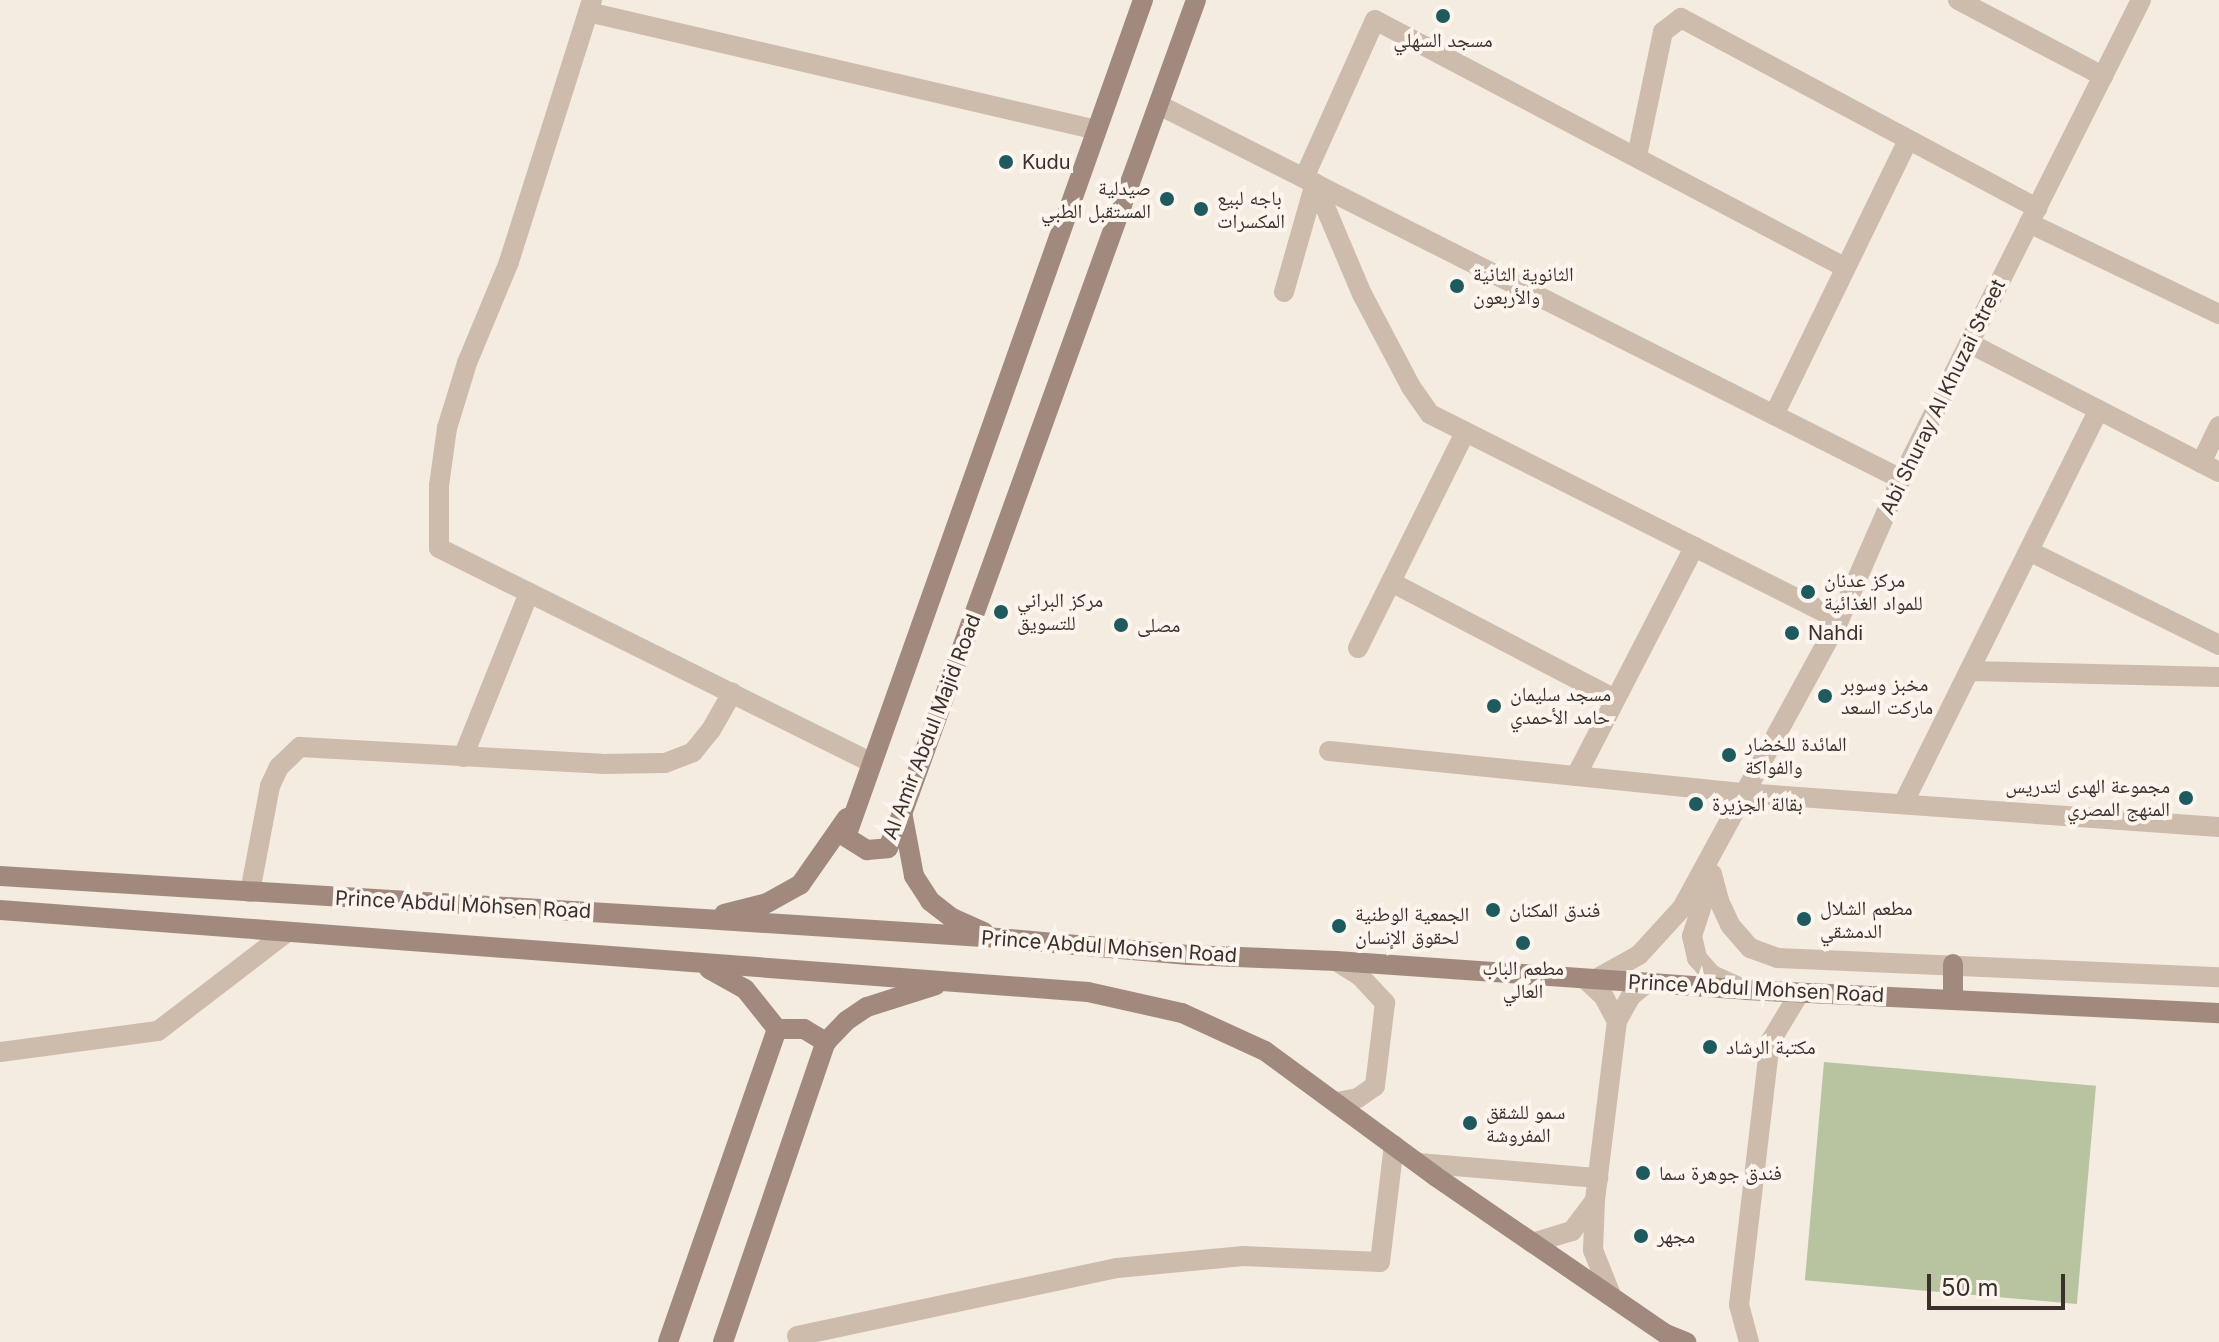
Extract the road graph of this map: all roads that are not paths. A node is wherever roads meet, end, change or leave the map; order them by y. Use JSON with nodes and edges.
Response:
{"nodes":[{"id":1,"x":1143,"y":0,"type":"edge"},
{"id":2,"x":1196,"y":0,"type":"edge"},
{"id":3,"x":2141,"y":0,"type":"edge"},
{"id":4,"x":1969,"y":3,"type":"edge"},
{"id":5,"x":590,"y":6,"type":"edge"},
{"id":6,"x":2103,"y":76,"type":"junction"},
{"id":7,"x":1159,"y":105,"type":"junction"},
{"id":8,"x":1097,"y":130,"type":"junction"},
{"id":9,"x":1908,"y":140,"type":"junction"},
{"id":10,"x":1637,"y":156,"type":"junction"},
{"id":11,"x":1310,"y":181,"type":"junction"},
{"id":12,"x":2033,"y":215,"type":"junction"},
{"id":13,"x":1844,"y":267,"type":"junction"},
{"id":14,"x":1284,"y":292,"type":"dead end"},
{"id":15,"x":2219,"y":314,"type":"edge"},
{"id":16,"x":1969,"y":343,"type":"junction"},
{"id":17,"x":2099,"y":410,"type":"junction"},
{"id":18,"x":1774,"y":415,"type":"junction"},
{"id":19,"x":2219,"y":426,"type":"edge"},
{"id":20,"x":1465,"y":432,"type":"junction"},
{"id":21,"x":2210,"y":467,"type":"edge"},
{"id":22,"x":1901,"y":479,"type":"junction"},
{"id":23,"x":1694,"y":547,"type":"junction"},
{"id":24,"x":2029,"y":551,"type":"junction"},
{"id":25,"x":1391,"y":582,"type":"junction"},
{"id":26,"x":529,"y":593,"type":"junction"},
{"id":27,"x":1839,"y":620,"type":"junction"},
{"id":28,"x":2219,"y":645,"type":"edge"},
{"id":29,"x":1358,"y":648,"type":"dead end"},
{"id":30,"x":1969,"y":671,"type":"junction"},
{"id":31,"x":2219,"y":677,"type":"edge"},
{"id":32,"x":732,"y":693,"type":"junction"},
{"id":33,"x":1615,"y":699,"type":"junction"},
{"id":34,"x":1329,"y":751,"type":"dead end"},
{"id":35,"x":463,"y":757,"type":"junction"},
{"id":36,"x":871,"y":762,"type":"junction"},
{"id":37,"x":1576,"y":776,"type":"junction"},
{"id":38,"x":1744,"y":793,"type":"junction"},
{"id":39,"x":860,"y":798,"type":"junction"},
{"id":40,"x":1903,"y":804,"type":"junction"},
{"id":41,"x":902,"y":814,"type":"junction"},
{"id":42,"x":2219,"y":827,"type":"edge"},
{"id":43,"x":1712,"y":874,"type":"junction"},
{"id":44,"x":0,"y":876,"type":"edge"},
{"id":45,"x":250,"y":892,"type":"junction"},
{"id":46,"x":0,"y":910,"type":"edge"},
{"id":47,"x":704,"y":919,"type":"junction"},
{"id":48,"x":287,"y":932,"type":"junction"},
{"id":49,"x":998,"y":938,"type":"junction"},
{"id":50,"x":1336,"y":961,"type":"junction"},
{"id":51,"x":1953,"y":964,"type":"junction"},
{"id":52,"x":702,"y":965,"type":"junction"},
{"id":53,"x":2219,"y":977,"type":"edge"},
{"id":54,"x":1590,"y":979,"type":"junction"},
{"id":55,"x":949,"y":981,"type":"junction"},
{"id":56,"x":1648,"y":982,"type":"junction"},
{"id":57,"x":1746,"y":990,"type":"junction"},
{"id":58,"x":1799,"y":994,"type":"junction"},
{"id":59,"x":1953,"y":1000,"type":"junction"},
{"id":60,"x":2219,"y":1013,"type":"edge"},
{"id":61,"x":1617,"y":1021,"type":"junction"},
{"id":62,"x":777,"y":1029,"type":"junction"},
{"id":63,"x":826,"y":1042,"type":"junction"},
{"id":64,"x":0,"y":1052,"type":"edge"},
{"id":65,"x":1338,"y":1102,"type":"junction"},
{"id":66,"x":1394,"y":1145,"type":"junction"},
{"id":67,"x":1418,"y":1163,"type":"junction"},
{"id":68,"x":1598,"y":1178,"type":"junction"},
{"id":69,"x":1595,"y":1200,"type":"junction"},
{"id":70,"x":1532,"y":1243,"type":"junction"},
{"id":71,"x":1611,"y":1295,"type":"junction"},
{"id":72,"x":797,"y":1336,"type":"dead end"},
{"id":73,"x":668,"y":1342,"type":"edge"},
{"id":74,"x":723,"y":1342,"type":"edge"},
{"id":75,"x":1686,"y":1342,"type":"edge"},
{"id":76,"x":1749,"y":1342,"type":"edge"}],
"edges":[{"from":1,"to":8,"type":"main road","name":"Al Amir Abdul Majid Road"},
{"from":2,"to":7,"type":"main road","name":"Al Amir Abdul Majid Road"},
{"from":3,"to":6,"type":"street","name":"Abi Shuray Al Khuzai Street"},
{"from":4,"to":6,"type":"street"},
{"from":5,"to":8,"type":"street"},
{"from":5,"to":26,"type":"street"},
{"from":6,"to":12,"type":"street","name":"Abi Shuray Al Khuzai Street"},
{"from":7,"to":11,"type":"street"},
{"from":7,"to":41,"type":"main road","name":"Al Amir Abdul Majid Road"},
{"from":8,"to":36,"type":"main road","name":"Al Amir Abdul Majid Road"},
{"from":9,"to":10,"type":"street"},
{"from":9,"to":12,"type":"street"},
{"from":9,"to":13,"type":"street"},
{"from":10,"to":11,"type":"street"},
{"from":10,"to":13,"type":"street"},
{"from":11,"to":14,"type":"street"},
{"from":11,"to":18,"type":"street"},
{"from":11,"to":20,"type":"street"},
{"from":12,"to":15,"type":"street"},
{"from":12,"to":16,"type":"street","name":"Abi Shuray Al Khuzai Street"},
{"from":13,"to":18,"type":"street"},
{"from":16,"to":17,"type":"street"},
{"from":16,"to":22,"type":"street","name":"Abi Shuray Al Khuzai Street"},
{"from":17,"to":21,"type":"street"},
{"from":17,"to":24,"type":"street"},
{"from":18,"to":22,"type":"street"},
{"from":19,"to":21,"type":"street"},
{"from":20,"to":23,"type":"street"},
{"from":20,"to":25,"type":"street"},
{"from":22,"to":27,"type":"street","name":"Abi Shuray Al Khuzai Street"},
{"from":23,"to":27,"type":"street"},
{"from":23,"to":33,"type":"street"},
{"from":24,"to":28,"type":"street"},
{"from":24,"to":30,"type":"street"},
{"from":25,"to":29,"type":"street"},
{"from":25,"to":33,"type":"street"},
{"from":26,"to":32,"type":"street"},
{"from":26,"to":35,"type":"street"},
{"from":27,"to":38,"type":"street","name":"Abi Shuray Al Khuzai Street"},
{"from":30,"to":31,"type":"street"},
{"from":30,"to":40,"type":"street"},
{"from":32,"to":35,"type":"street"},
{"from":32,"to":36,"type":"street"},
{"from":33,"to":37,"type":"street"},
{"from":34,"to":37,"type":"street"},
{"from":35,"to":45,"type":"street"},
{"from":36,"to":39,"type":"main road","name":"Al Amir Abdul Majid Road"},
{"from":37,"to":38,"type":"street"},
{"from":38,"to":40,"type":"street"},
{"from":38,"to":43,"type":"street"},
{"from":38,"to":54,"type":"street"},
{"from":39,"to":41,"type":"main road","name":"Al Amir Abdul Majid Road"},
{"from":39,"to":47,"type":"main road"},
{"from":40,"to":42,"type":"street"},
{"from":41,"to":49,"type":"main road"},
{"from":43,"to":51,"type":"street"},
{"from":43,"to":57,"type":"street"},
{"from":44,"to":45,"type":"main road","name":"Prince Abdul Mohsen Road"},
{"from":45,"to":47,"type":"main road","name":"Prince Abdul Mohsen Road"},
{"from":46,"to":48,"type":"main road","name":"Prince Abdul Mohsen Road"},
{"from":47,"to":49,"type":"main road","name":"Prince Abdul Mohsen Road"},
{"from":48,"to":52,"type":"main road","name":"Prince Abdul Mohsen Road"},
{"from":48,"to":64,"type":"street"},
{"from":49,"to":50,"type":"main road","name":"Prince Abdul Mohsen Road"},
{"from":50,"to":54,"type":"main road","name":"Prince Abdul Mohsen Road"},
{"from":50,"to":65,"type":"street"},
{"from":51,"to":53,"type":"street"},
{"from":51,"to":59,"type":"main road"},
{"from":52,"to":55,"type":"main road","name":"Prince Abdul Mohsen Road"},
{"from":52,"to":62,"type":"main road"},
{"from":54,"to":56,"type":"main road","name":"Prince Abdul Mohsen Road"},
{"from":54,"to":61,"type":"street"},
{"from":55,"to":63,"type":"main road"},
{"from":55,"to":65,"type":"main road","name":"Prince Abdul Mohsen Road"},
{"from":56,"to":57,"type":"main road","name":"Prince Abdul Mohsen Road"},
{"from":56,"to":61,"type":"street"},
{"from":57,"to":58,"type":"main road","name":"Prince Abdul Mohsen Road"},
{"from":58,"to":59,"type":"main road","name":"Prince Abdul Mohsen Road"},
{"from":58,"to":76,"type":"street"},
{"from":59,"to":60,"type":"main road","name":"Prince Abdul Mohsen Road"},
{"from":61,"to":68,"type":"street"},
{"from":62,"to":63,"type":"main road"},
{"from":62,"to":73,"type":"main road"},
{"from":63,"to":74,"type":"main road"},
{"from":65,"to":66,"type":"main road","name":"Prince Abdul Mohsen Road"},
{"from":66,"to":67,"type":"main road","name":"Prince Abdul Mohsen Road"},
{"from":66,"to":72,"type":"street"},
{"from":67,"to":68,"type":"street"},
{"from":67,"to":70,"type":"main road","name":"Prince Abdul Mohsen Road"},
{"from":68,"to":69,"type":"street"},
{"from":69,"to":70,"type":"street"},
{"from":69,"to":71,"type":"street"},
{"from":70,"to":71,"type":"main road","name":"Prince Abdul Mohsen Road"},
{"from":71,"to":75,"type":"main road","name":"Prince Abdul Mohsen Road"}]}
